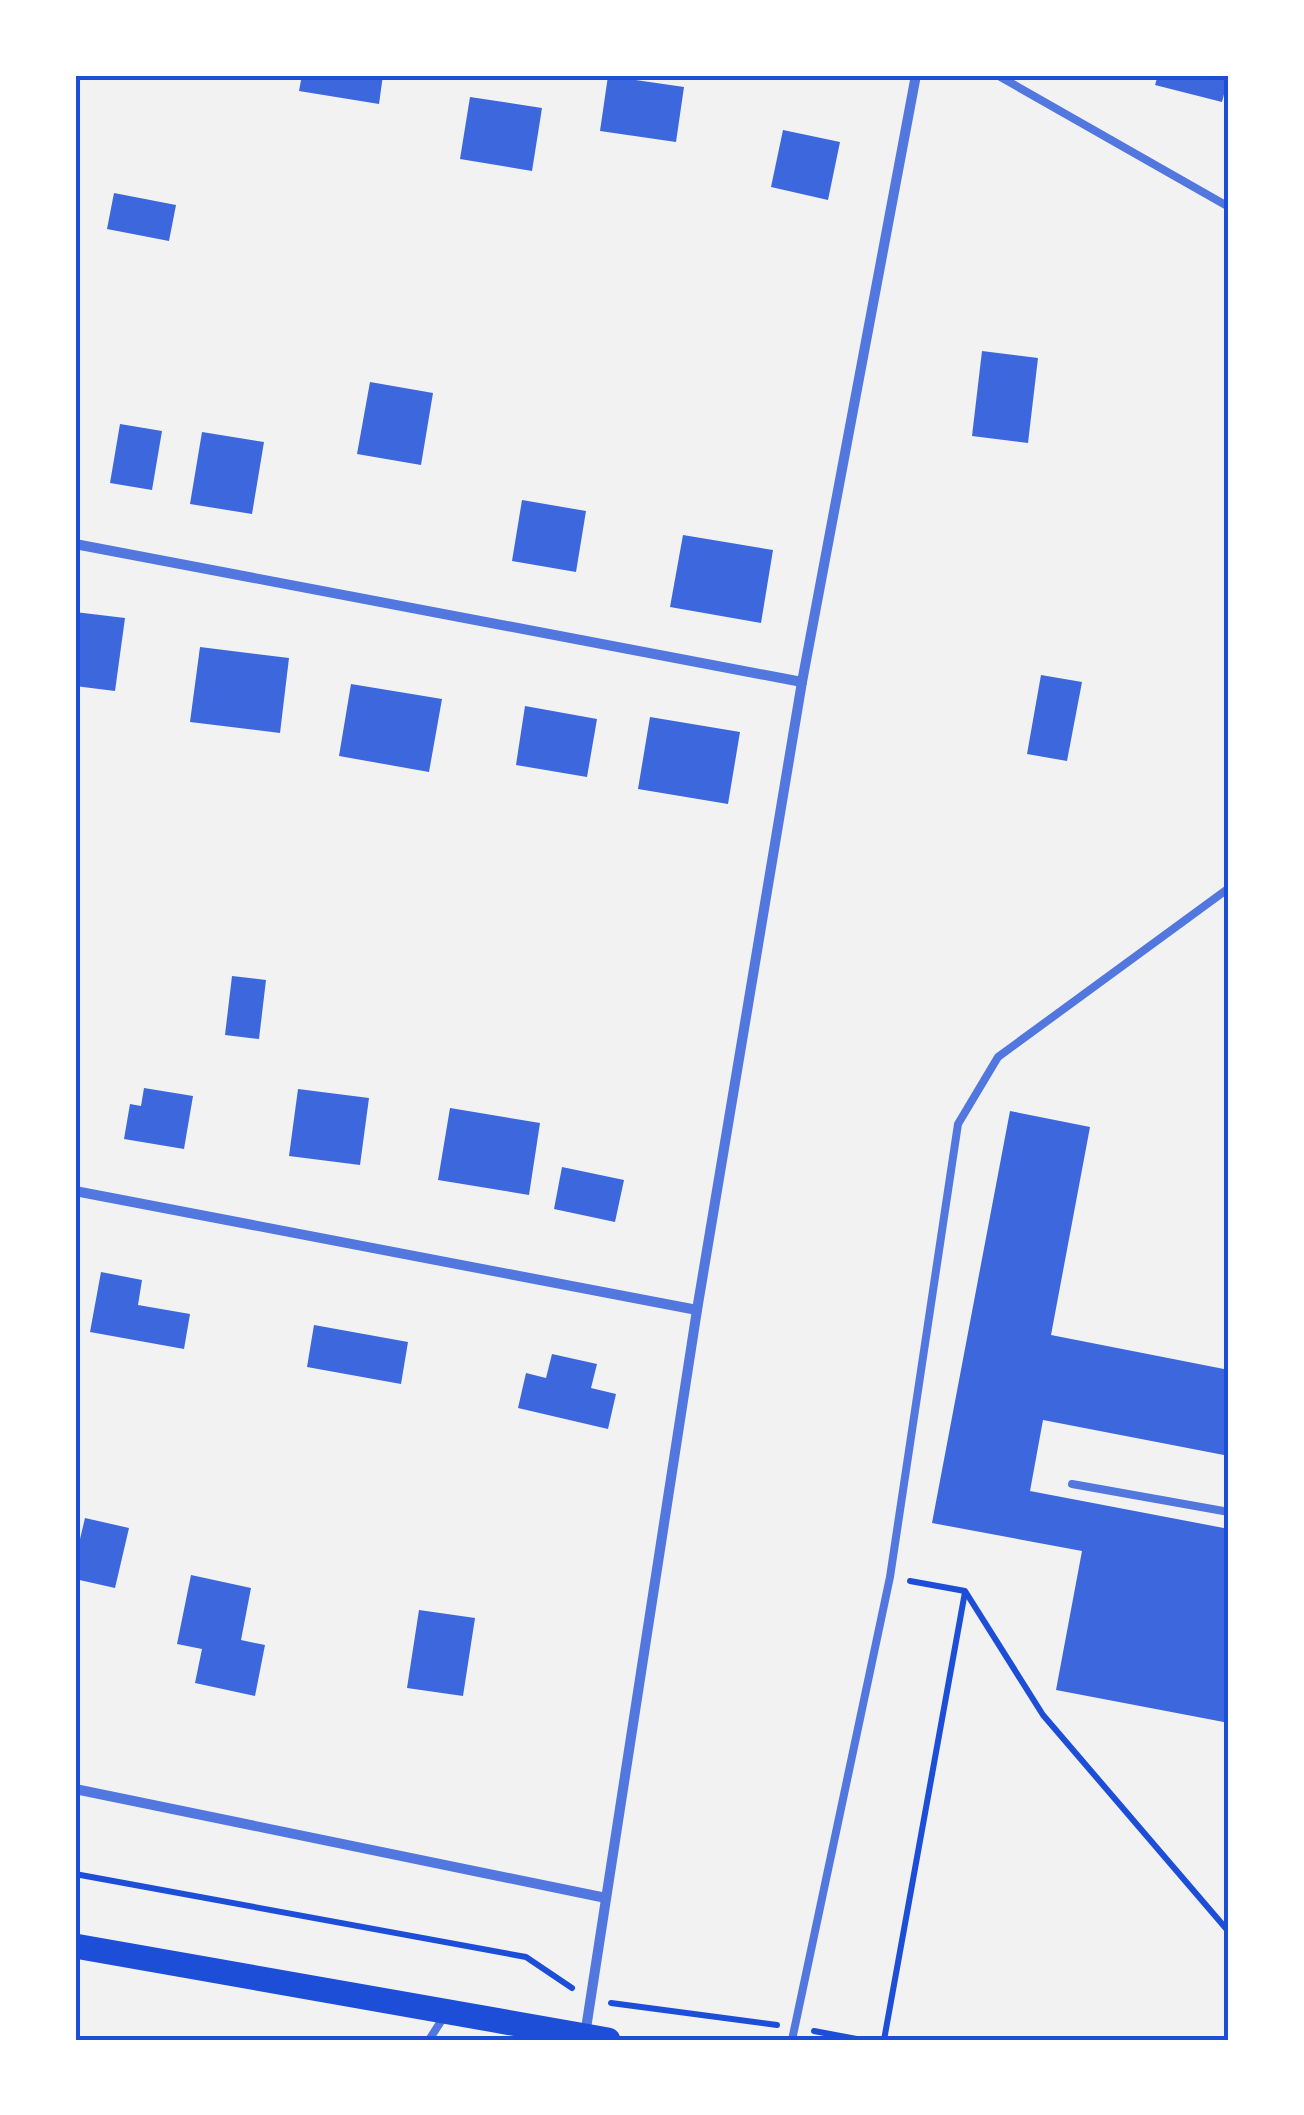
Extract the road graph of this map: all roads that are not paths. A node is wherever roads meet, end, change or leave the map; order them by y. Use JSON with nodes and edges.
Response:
{"nodes":[{"id":1,"x":916,"y":75,"type":"edge"},
{"id":2,"x":997,"y":75,"type":"edge"},
{"id":3,"x":1229,"y":207,"type":"edge"},
{"id":4,"x":75,"y":544,"type":"edge"},
{"id":5,"x":802,"y":682,"type":"junction"},
{"id":6,"x":1229,"y":888,"type":"edge"},
{"id":7,"x":75,"y":1191,"type":"edge"},
{"id":8,"x":697,"y":1310,"type":"junction"},
{"id":9,"x":1072,"y":1484,"type":"dead end"},
{"id":10,"x":1229,"y":1512,"type":"edge"},
{"id":11,"x":75,"y":1788,"type":"edge"},
{"id":12,"x":606,"y":1898,"type":"junction"},
{"id":13,"x":75,"y":1946,"type":"edge"},
{"id":14,"x":448,"y":2012,"type":"junction"},
{"id":15,"x":596,"y":2038,"type":"edge"},
{"id":16,"x":429,"y":2040,"type":"edge"},
{"id":17,"x":792,"y":2040,"type":"edge"}],
"edges":[{"from":1,"to":5,"type":"street"},
{"from":2,"to":3,"type":"lane"},
{"from":4,"to":5,"type":"street"},
{"from":5,"to":8,"type":"street"},
{"from":6,"to":17,"type":"lane"},
{"from":7,"to":8,"type":"street"},
{"from":8,"to":12,"type":"street"},
{"from":9,"to":10,"type":"lane"},
{"from":11,"to":12,"type":"street"},
{"from":12,"to":15,"type":"street"},
{"from":13,"to":14,"type":"main road"},
{"from":14,"to":15,"type":"main road"},
{"from":14,"to":16,"type":"lane"}]}
